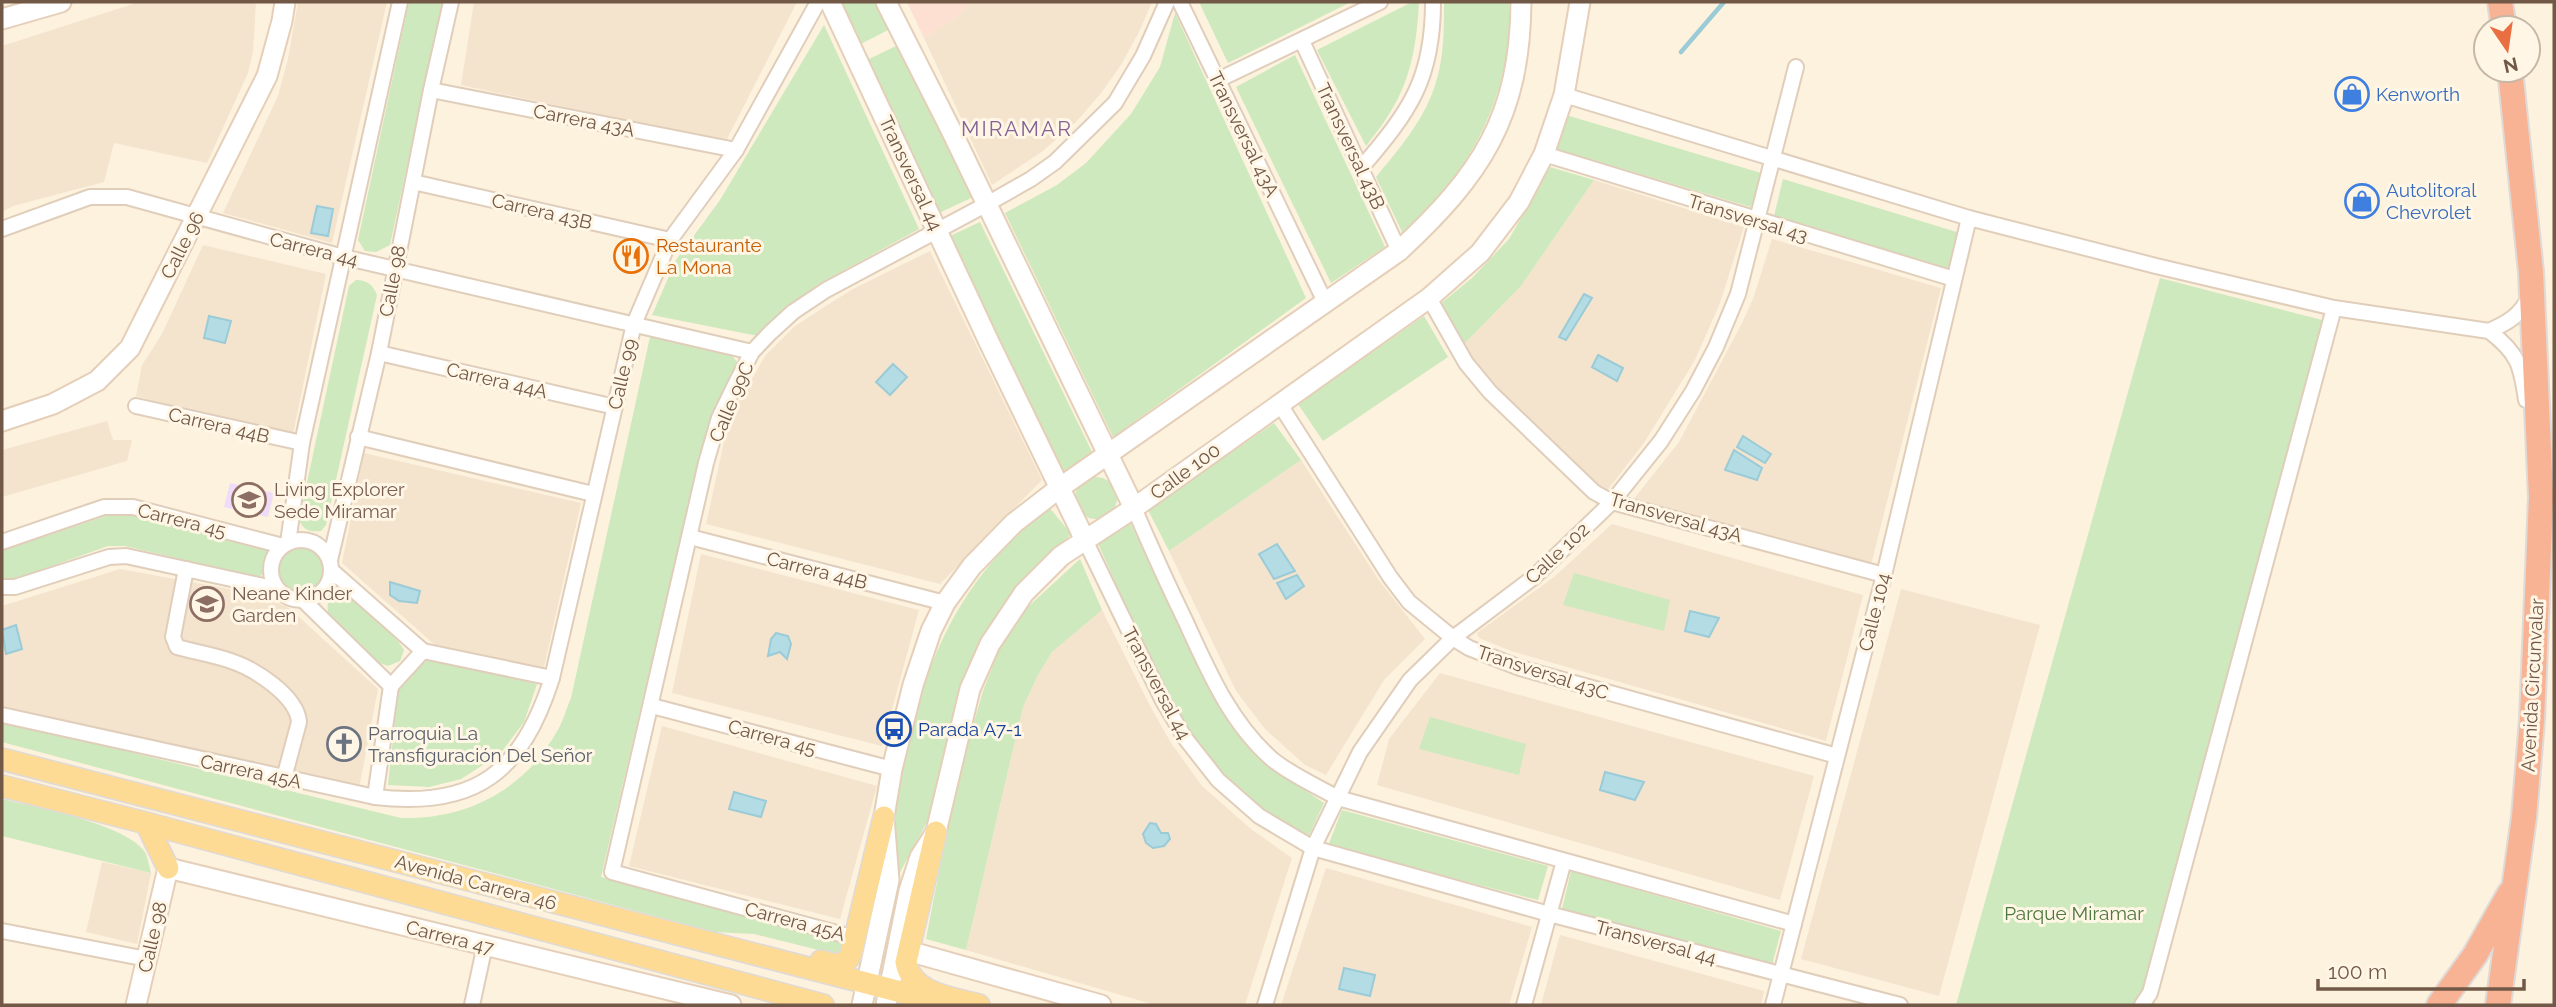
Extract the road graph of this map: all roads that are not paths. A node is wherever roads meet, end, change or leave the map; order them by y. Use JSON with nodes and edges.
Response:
{"nodes":[{"id":1,"x":61,"y":2,"type":"edge"},
{"id":2,"x":285,"y":2,"type":"edge"},
{"id":3,"x":400,"y":2,"type":"edge"},
{"id":4,"x":452,"y":2,"type":"edge"},
{"id":5,"x":818,"y":2,"type":"edge"},
{"id":6,"x":831,"y":2,"type":"edge"},
{"id":7,"x":886,"y":2,"type":"edge"},
{"id":8,"x":1167,"y":2,"type":"edge"},
{"id":9,"x":1180,"y":2,"type":"edge"},
{"id":10,"x":1380,"y":2,"type":"edge"},
{"id":11,"x":1433,"y":2,"type":"edge"},
{"id":12,"x":1521,"y":2,"type":"edge"},
{"id":13,"x":1580,"y":2,"type":"edge"},
{"id":14,"x":2,"y":19,"type":"edge"},
{"id":15,"x":1301,"y":41,"type":"junction"},
{"id":16,"x":1796,"y":67,"type":"dead end"},
{"id":17,"x":1218,"y":80,"type":"junction"},
{"id":18,"x":2511,"y":84,"type":"edge"},
{"id":19,"x":431,"y":90,"type":"junction"},
{"id":20,"x":1564,"y":94,"type":"junction"},
{"id":21,"x":736,"y":150,"type":"junction"},
{"id":22,"x":1544,"y":154,"type":"junction"},
{"id":23,"x":1773,"y":158,"type":"junction"},
{"id":24,"x":1361,"y":168,"type":"junction"},
{"id":25,"x":413,"y":182,"type":"junction"},
{"id":26,"x":986,"y":204,"type":"junction"},
{"id":27,"x":196,"y":218,"type":"junction"},
{"id":28,"x":1969,"y":218,"type":"junction"},
{"id":29,"x":1757,"y":221,"type":"junction"},
{"id":30,"x":2,"y":229,"type":"edge"},
{"id":31,"x":938,"y":229,"type":"junction"},
{"id":32,"x":670,"y":240,"type":"junction"},
{"id":33,"x":1399,"y":251,"type":"junction"},
{"id":34,"x":343,"y":257,"type":"junction"},
{"id":35,"x":394,"y":268,"type":"junction"},
{"id":36,"x":1954,"y":279,"type":"junction"},
{"id":37,"x":2532,"y":291,"type":"junction"},
{"id":38,"x":1429,"y":298,"type":"junction"},
{"id":39,"x":1326,"y":304,"type":"junction"},
{"id":40,"x":2334,"y":308,"type":"junction"},
{"id":41,"x":634,"y":324,"type":"junction"},
{"id":42,"x":2489,"y":331,"type":"junction"},
{"id":43,"x":752,"y":352,"type":"junction"},
{"id":44,"x":379,"y":353,"type":"junction"},
{"id":45,"x":1279,"y":403,"type":"junction"},
{"id":46,"x":136,"y":406,"type":"dead end"},
{"id":47,"x":615,"y":407,"type":"junction"},
{"id":48,"x":2,"y":421,"type":"edge"},
{"id":49,"x":358,"y":437,"type":"junction"},
{"id":50,"x":302,"y":443,"type":"junction"},
{"id":51,"x":1107,"y":455,"type":"junction"},
{"id":52,"x":2540,"y":472,"type":"junction"},
{"id":53,"x":1059,"y":489,"type":"junction"},
{"id":54,"x":593,"y":494,"type":"junction"},
{"id":55,"x":1612,"y":502,"type":"junction"},
{"id":56,"x":1134,"y":508,"type":"junction"},
{"id":57,"x":690,"y":537,"type":"junction"},
{"id":58,"x":1085,"y":540,"type":"junction"},
{"id":59,"x":2,"y":542,"type":"edge"},
{"id":60,"x":285,"y":545,"type":"junction"},
{"id":61,"x":330,"y":565,"type":"junction"},
{"id":62,"x":186,"y":569,"type":"junction"},
{"id":63,"x":1884,"y":575,"type":"junction"},
{"id":64,"x":2,"y":587,"type":"edge"},
{"id":65,"x":277,"y":589,"type":"junction"},
{"id":66,"x":303,"y":600,"type":"junction"},
{"id":67,"x":945,"y":603,"type":"junction"},
{"id":68,"x":1453,"y":638,"type":"junction"},
{"id":69,"x":423,"y":651,"type":"junction"},
{"id":70,"x":552,"y":678,"type":"junction"},
{"id":71,"x":391,"y":686,"type":"junction"},
{"id":72,"x":652,"y":706,"type":"junction"},
{"id":73,"x":2,"y":715,"type":"edge"},
{"id":74,"x":1837,"y":756,"type":"junction"},
{"id":75,"x":2,"y":759,"type":"edge"},
{"id":76,"x":892,"y":769,"type":"junction"},
{"id":77,"x":497,"y":772,"type":"joint"},
{"id":78,"x":284,"y":778,"type":"junction"},
{"id":79,"x":2,"y":786,"type":"edge"},
{"id":80,"x":375,"y":797,"type":"junction"},
{"id":81,"x":1338,"y":798,"type":"junction"},
{"id":82,"x":884,"y":817,"type":"junction"},
{"id":83,"x":146,"y":822,"type":"junction"},
{"id":84,"x":936,"y":831,"type":"junction"},
{"id":85,"x":1313,"y":848,"type":"junction"},
{"id":86,"x":1564,"y":860,"type":"junction"},
{"id":87,"x":168,"y":868,"type":"junction"},
{"id":88,"x":612,"y":872,"type":"joint"},
{"id":89,"x":2517,"y":880,"type":"junction"},
{"id":90,"x":1549,"y":914,"type":"junction"},
{"id":91,"x":1794,"y":924,"type":"junction"},
{"id":92,"x":2,"y":931,"type":"edge"},
{"id":93,"x":855,"y":938,"type":"junction"},
{"id":94,"x":718,"y":944,"type":"junction"},
{"id":95,"x":485,"y":945,"type":"junction"},
{"id":96,"x":908,"y":951,"type":"junction"},
{"id":97,"x":147,"y":959,"type":"junction"},
{"id":98,"x":1782,"y":974,"type":"junction"},
{"id":99,"x":867,"y":983,"type":"junction"},
{"id":100,"x":888,"y":997,"type":"edge"},
{"id":101,"x":136,"y":1005,"type":"edge"},
{"id":102,"x":471,"y":1005,"type":"edge"},
{"id":103,"x":731,"y":1005,"type":"edge"},
{"id":104,"x":823,"y":1005,"type":"edge"},
{"id":105,"x":862,"y":1005,"type":"edge"},
{"id":106,"x":951,"y":1005,"type":"edge"},
{"id":107,"x":979,"y":1005,"type":"edge"},
{"id":108,"x":1101,"y":1005,"type":"edge"},
{"id":109,"x":1265,"y":1005,"type":"edge"},
{"id":110,"x":1524,"y":1005,"type":"edge"},
{"id":111,"x":1773,"y":1005,"type":"edge"},
{"id":112,"x":1900,"y":1005,"type":"edge"},
{"id":113,"x":2142,"y":1005,"type":"edge"},
{"id":114,"x":2439,"y":1005,"type":"edge"},
{"id":115,"x":2498,"y":1005,"type":"edge"}],
"edges":[{"from":1,"to":14,"type":"street"},
{"from":2,"to":27,"type":"street","name":"Calle 96"},
{"from":3,"to":34,"type":"street"},
{"from":4,"to":19,"type":"street","name":"Calle 98"},
{"from":5,"to":21,"type":"street","name":"Calle 99"},
{"from":6,"to":31,"type":"street","name":"Transversal 44"},
{"from":7,"to":26,"type":"street"},
{"from":8,"to":26,"type":"street","name":"Calle 99C"},
{"from":9,"to":17,"type":"street","name":"Transversal 43A"},
{"from":10,"to":15,"type":"street"},
{"from":11,"to":24,"type":"street"},
{"from":12,"to":33,"type":"street"},
{"from":13,"to":20,"type":"street","name":"Calle 100"},
{"from":15,"to":17,"type":"street"},
{"from":15,"to":24,"type":"street","name":"Transversal 43B"},
{"from":16,"to":23,"type":"street","name":"Calle 102"},
{"from":17,"to":39,"type":"street","name":"Transversal 43A"},
{"from":18,"to":37,"type":"highway","name":"Avenida Circunvalar"},
{"from":19,"to":21,"type":"street","name":"Carrera 43A"},
{"from":19,"to":25,"type":"street","name":"Calle 98"},
{"from":20,"to":22,"type":"street","name":"Calle 100"},
{"from":20,"to":23,"type":"street"},
{"from":21,"to":32,"type":"street","name":"Calle 99"},
{"from":22,"to":29,"type":"street","name":"Transversal 43"},
{"from":22,"to":38,"type":"street","name":"Calle 100"},
{"from":23,"to":28,"type":"street"},
{"from":23,"to":29,"type":"street","name":"Calle 102"},
{"from":24,"to":33,"type":"street","name":"Transversal 43B"},
{"from":25,"to":32,"type":"street","name":"Carrera 43B"},
{"from":25,"to":35,"type":"street","name":"Calle 98"},
{"from":26,"to":31,"type":"street","name":"Calle 99C"},
{"from":26,"to":51,"type":"street"},
{"from":27,"to":30,"type":"street","name":"Carrera 44"},
{"from":27,"to":34,"type":"street","name":"Carrera 44"},
{"from":27,"to":48,"type":"street","name":"Calle 96"},
{"from":28,"to":36,"type":"street","name":"Calle 104"},
{"from":28,"to":40,"type":"street"},
{"from":29,"to":36,"type":"street","name":"Transversal 43"},
{"from":29,"to":55,"type":"street","name":"Calle 102"},
{"from":31,"to":43,"type":"street","name":"Calle 99C"},
{"from":31,"to":53,"type":"street","name":"Transversal 44"},
{"from":32,"to":41,"type":"street","name":"Calle 99"},
{"from":33,"to":39,"type":"street"},
{"from":34,"to":35,"type":"street","name":"Carrera 44"},
{"from":34,"to":50,"type":"street"},
{"from":35,"to":41,"type":"street","name":"Carrera 44"},
{"from":35,"to":44,"type":"street","name":"Calle 98"},
{"from":36,"to":63,"type":"street","name":"Calle 104"},
{"from":37,"to":42,"type":"street"},
{"from":37,"to":52,"type":"highway","name":"Avenida Circunvalar"},
{"from":38,"to":45,"type":"street","name":"Calle 100"},
{"from":38,"to":55,"type":"street","name":"Transversal 43A"},
{"from":39,"to":51,"type":"street"},
{"from":40,"to":42,"type":"street"},
{"from":40,"to":113,"type":"street"},
{"from":41,"to":43,"type":"street","name":"Carrera 44"},
{"from":41,"to":47,"type":"street","name":"Calle 99"},
{"from":42,"to":52,"type":"street"},
{"from":43,"to":57,"type":"street","name":"Calle 99C"},
{"from":44,"to":47,"type":"street","name":"Carrera 44A"},
{"from":44,"to":49,"type":"street","name":"Calle 98"},
{"from":45,"to":56,"type":"street","name":"Calle 100"},
{"from":45,"to":68,"type":"street","name":"Transversal 43C"},
{"from":46,"to":50,"type":"street","name":"Carrera 44B"},
{"from":47,"to":54,"type":"street","name":"Calle 99"},
{"from":49,"to":54,"type":"street"},
{"from":49,"to":61,"type":"street","name":"Calle 98"},
{"from":50,"to":60,"type":"street"},
{"from":51,"to":53,"type":"street"},
{"from":51,"to":56,"type":"street"},
{"from":52,"to":89,"type":"highway","name":"Avenida Circunvalar"},
{"from":53,"to":58,"type":"street","name":"Transversal 44"},
{"from":53,"to":67,"type":"street"},
{"from":54,"to":70,"type":"street","name":"Calle 99"},
{"from":55,"to":63,"type":"street","name":"Transversal 43A"},
{"from":55,"to":68,"type":"street","name":"Calle 102"},
{"from":56,"to":58,"type":"street","name":"Calle 100"},
{"from":56,"to":81,"type":"street"},
{"from":57,"to":67,"type":"street","name":"Carrera 44B"},
{"from":57,"to":72,"type":"street","name":"Calle 99C"},
{"from":58,"to":84,"type":"street","name":"Calle 100"},
{"from":58,"to":85,"type":"street","name":"Transversal 44"},
{"from":59,"to":60,"type":"street","name":"Carrera 45"},
{"from":60,"to":61,"type":"street"},
{"from":60,"to":65,"type":"street"},
{"from":61,"to":66,"type":"street"},
{"from":61,"to":69,"type":"street"},
{"from":62,"to":64,"type":"street"},
{"from":62,"to":65,"type":"street"},
{"from":62,"to":78,"type":"street"},
{"from":63,"to":74,"type":"street","name":"Calle 104"},
{"from":65,"to":66,"type":"street"},
{"from":66,"to":71,"type":"street"},
{"from":67,"to":76,"type":"street"},
{"from":68,"to":74,"type":"street","name":"Transversal 43C"},
{"from":68,"to":81,"type":"street","name":"Calle 102"},
{"from":69,"to":70,"type":"street"},
{"from":69,"to":71,"type":"street"},
{"from":70,"to":77,"type":"street","name":"Calle 99"},
{"from":71,"to":80,"type":"street"},
{"from":72,"to":76,"type":"street","name":"Carrera 45"},
{"from":72,"to":88,"type":"street","name":"Calle 99C"},
{"from":73,"to":78,"type":"street","name":"Carrera 45A"},
{"from":74,"to":91,"type":"street","name":"Calle 104"},
{"from":75,"to":94,"type":"main road","name":"Avenida Carrera 46"},
{"from":76,"to":82,"type":"street"},
{"from":77,"to":80,"type":"street","name":"Carrera 45A"},
{"from":78,"to":80,"type":"street","name":"Carrera 45A"},
{"from":79,"to":83,"type":"main road","name":"Avenida Carrera 46"},
{"from":81,"to":85,"type":"street","name":"Calle 102"},
{"from":81,"to":86,"type":"street"},
{"from":82,"to":93,"type":"main road"},
{"from":82,"to":99,"type":"street"},
{"from":83,"to":87,"type":"main road"},
{"from":83,"to":104,"type":"main road","name":"Avenida Carrera 46"},
{"from":84,"to":96,"type":"main road"},
{"from":84,"to":100,"type":"street","name":"Calle 100"},
{"from":85,"to":90,"type":"street","name":"Transversal 44"},
{"from":85,"to":109,"type":"street","name":"Calle 102"},
{"from":86,"to":90,"type":"street"},
{"from":86,"to":91,"type":"street"},
{"from":87,"to":95,"type":"street","name":"Carrera 47"},
{"from":87,"to":97,"type":"street","name":"Calle 98"},
{"from":88,"to":93,"type":"street","name":"Carrera 45A"},
{"from":89,"to":114,"type":"highway"},
{"from":89,"to":115,"type":"highway","name":"Avenida Circunvalar"},
{"from":90,"to":98,"type":"street","name":"Transversal 44"},
{"from":90,"to":110,"type":"street"},
{"from":91,"to":98,"type":"street","name":"Calle 104"},
{"from":92,"to":97,"type":"street"},
{"from":93,"to":94,"type":"main road"},
{"from":94,"to":99,"type":"main road","name":"Avenida Carrera 46"},
{"from":95,"to":102,"type":"street"},
{"from":95,"to":103,"type":"street","name":"Carrera 47"},
{"from":96,"to":107,"type":"main road"},
{"from":96,"to":108,"type":"street"},
{"from":97,"to":101,"type":"street","name":"Calle 98"},
{"from":98,"to":111,"type":"street","name":"Calle 104"},
{"from":98,"to":112,"type":"street","name":"Transversal 44"},
{"from":99,"to":100,"type":"main road","name":"Avenida Carrera 46"},
{"from":99,"to":105,"type":"street"},
{"from":100,"to":106,"type":"main road","name":"Avenida Carrera 46"}]}
